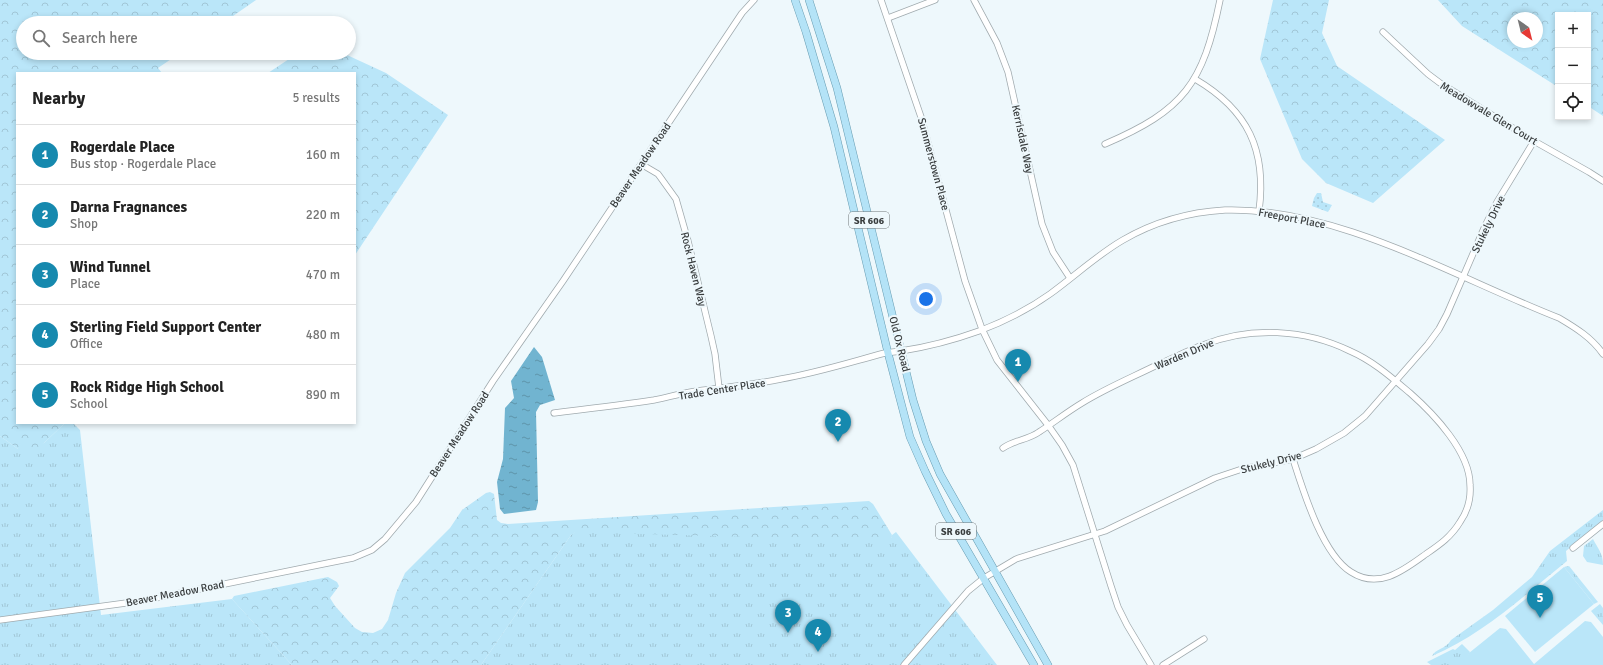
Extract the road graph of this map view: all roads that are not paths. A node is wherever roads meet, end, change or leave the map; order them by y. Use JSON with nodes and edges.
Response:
{"nodes":[{"id":1,"x":754,"y":0,"type":"edge"},
{"id":2,"x":795,"y":0,"type":"edge"},
{"id":3,"x":809,"y":0,"type":"edge"},
{"id":4,"x":881,"y":0,"type":"edge"},
{"id":5,"x":934,"y":0,"type":"edge"},
{"id":6,"x":974,"y":0,"type":"edge"},
{"id":7,"x":1220,"y":0,"type":"edge"},
{"id":8,"x":888,"y":18,"type":"junction"},
{"id":9,"x":1383,"y":32,"type":"dead end"},
{"id":10,"x":1195,"y":79,"type":"junction"},
{"id":11,"x":1534,"y":141,"type":"junction"},
{"id":12,"x":1105,"y":144,"type":"dead end"},
{"id":13,"x":641,"y":164,"type":"junction"},
{"id":14,"x":1603,"y":181,"type":"edge"},
{"id":15,"x":1259,"y":211,"type":"junction"},
{"id":16,"x":1463,"y":276,"type":"junction"},
{"id":17,"x":1070,"y":278,"type":"junction"},
{"id":18,"x":982,"y":329,"type":"junction"},
{"id":19,"x":902,"y":351,"type":"junction"},
{"id":20,"x":888,"y":353,"type":"junction"},
{"id":21,"x":1603,"y":354,"type":"edge"},
{"id":22,"x":1396,"y":381,"type":"junction"},
{"id":23,"x":718,"y":388,"type":"junction"},
{"id":24,"x":554,"y":413,"type":"dead end"},
{"id":25,"x":1048,"y":425,"type":"junction"},
{"id":26,"x":1003,"y":448,"type":"dead end"},
{"id":27,"x":1293,"y":458,"type":"junction"},
{"id":28,"x":1603,"y":524,"type":"edge"},
{"id":29,"x":1094,"y":534,"type":"junction"},
{"id":30,"x":1573,"y":548,"type":"dead end"},
{"id":31,"x":995,"y":571,"type":"junction"},
{"id":32,"x":984,"y":578,"type":"junction"},
{"id":33,"x":0,"y":620,"type":"edge"},
{"id":34,"x":1204,"y":640,"type":"dead end"},
{"id":35,"x":904,"y":665,"type":"edge"},
{"id":36,"x":1034,"y":665,"type":"edge"},
{"id":37,"x":1048,"y":665,"type":"edge"},
{"id":38,"x":1151,"y":665,"type":"edge"},
{"id":39,"x":1163,"y":665,"type":"edge"}],
"edges":[{"from":1,"to":13,"type":"street","name":"Beaver Meadow Road"},
{"from":2,"to":20,"type":"main road","name":"Old Ox Road","number":"SR 606"},
{"from":3,"to":19,"type":"main road","name":"Old Ox Road","number":"SR 606"},
{"from":4,"to":8,"type":"street","name":"Summerstown Place"},
{"from":5,"to":8,"type":"street"},
{"from":6,"to":17,"type":"street","name":"Kerrisdale Way"},
{"from":7,"to":10,"type":"street"},
{"from":8,"to":18,"type":"street","name":"Summerstown Place"},
{"from":9,"to":11,"type":"street","name":"Meadowvale Glen Court"},
{"from":10,"to":12,"type":"street"},
{"from":10,"to":15,"type":"street"},
{"from":11,"to":14,"type":"street","name":"Meadowvale Glen Court"},
{"from":11,"to":16,"type":"street","name":"Stukely Drive"},
{"from":13,"to":23,"type":"street","name":"Rock Haven Way"},
{"from":13,"to":33,"type":"street","name":"Beaver Meadow Road"},
{"from":15,"to":16,"type":"street","name":"Freeport Place"},
{"from":15,"to":17,"type":"street","name":"Freeport Place"},
{"from":16,"to":21,"type":"street","name":"Freeport Place"},
{"from":16,"to":22,"type":"street","name":"Stukely Drive"},
{"from":17,"to":18,"type":"street","name":"Freeport Place"},
{"from":18,"to":19,"type":"street","name":"Freeport Place"},
{"from":18,"to":25,"type":"street","name":"Summerstown Place"},
{"from":19,"to":20,"type":"street","name":"Freeport Place"},
{"from":19,"to":31,"type":"main road","name":"Old Ox Road","number":"SR 606"},
{"from":20,"to":23,"type":"street","name":"Trade Center Place"},
{"from":20,"to":32,"type":"main road","name":"Old Ox Road","number":"SR 606"},
{"from":22,"to":25,"type":"street","name":"Warden Drive"},
{"from":22,"to":27,"type":"street","name":"Stukely Drive"},
{"from":22,"to":27,"type":"street","name":"Warden Drive"},
{"from":23,"to":24,"type":"street","name":"Trade Center Place"},
{"from":25,"to":26,"type":"street","name":"Warden Drive"},
{"from":25,"to":29,"type":"street","name":"Summerstown Place"},
{"from":27,"to":29,"type":"street","name":"Stukely Drive"},
{"from":28,"to":30,"type":"street"},
{"from":29,"to":31,"type":"street","name":"Stukely Drive"},
{"from":29,"to":38,"type":"street","name":"Summerstown Place"},
{"from":31,"to":32,"type":"street","name":"Stukely Drive"},
{"from":31,"to":37,"type":"main road","name":"Old Ox Road","number":"SR 606"},
{"from":32,"to":35,"type":"street","name":"Stukely Drive"},
{"from":32,"to":36,"type":"main road","name":"Old Ox Road","number":"SR 606"},
{"from":34,"to":39,"type":"street"}]}
